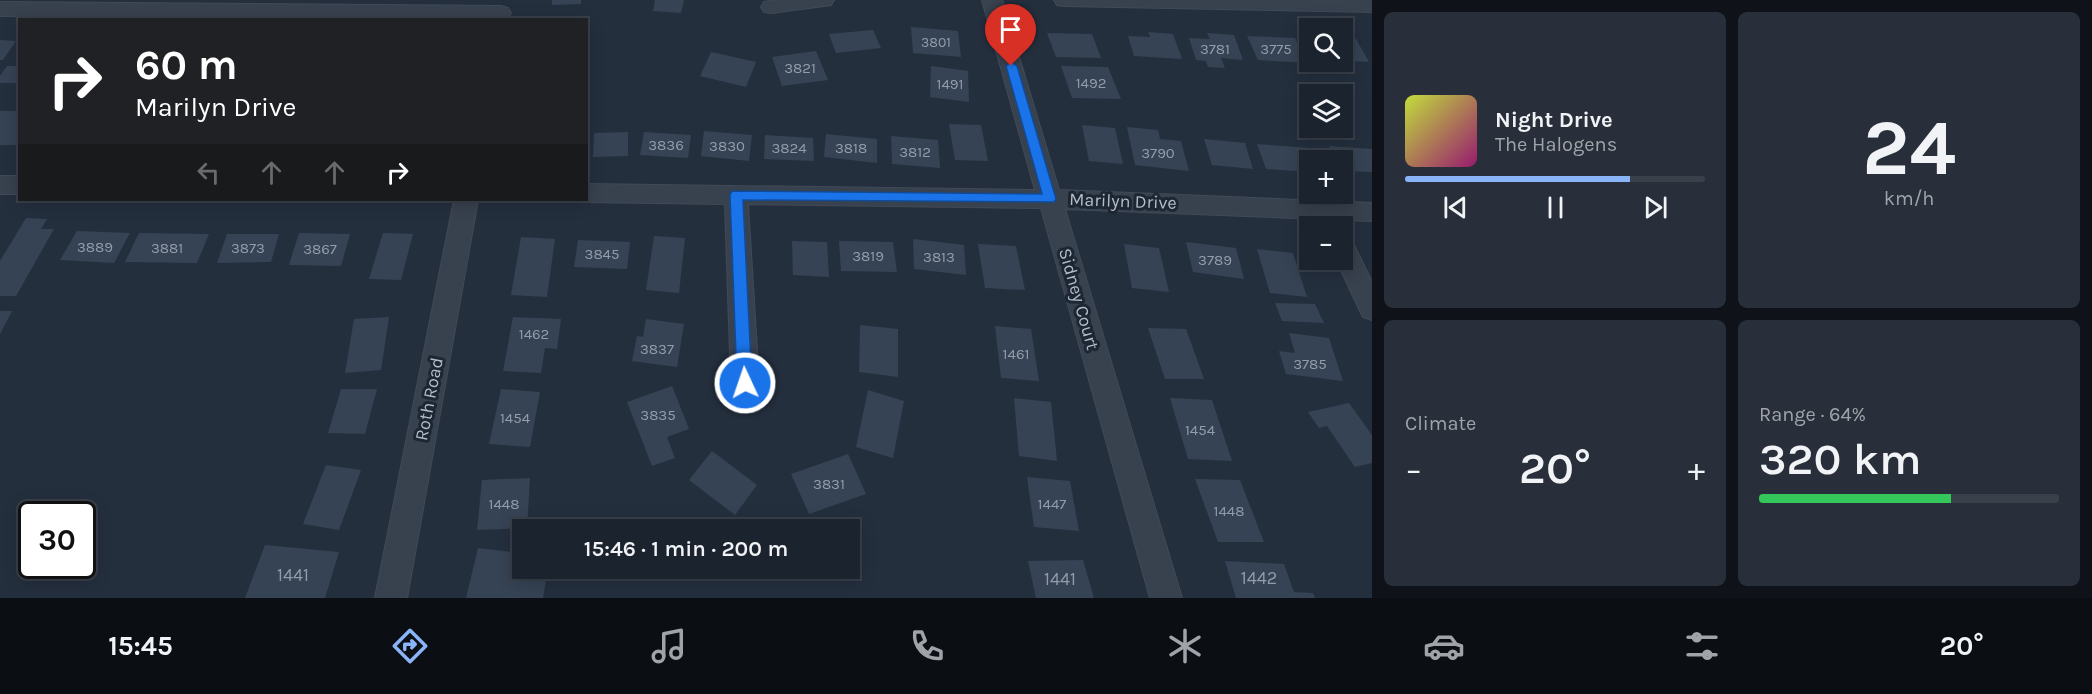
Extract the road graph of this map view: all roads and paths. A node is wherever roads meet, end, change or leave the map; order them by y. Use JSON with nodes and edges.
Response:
{"nodes":[{"id":1,"x":824,"y":0,"type":"edge"},
{"id":2,"x":992,"y":0,"type":"edge"},
{"id":3,"x":1064,"y":0,"type":"edge"},
{"id":4,"x":1372,"y":6,"type":"edge"},
{"id":5,"x":771,"y":7,"type":"dead end"},
{"id":6,"x":0,"y":9,"type":"edge"},
{"id":7,"x":502,"y":11,"type":"edge"},
{"id":8,"x":0,"y":185,"type":"edge"},
{"id":9,"x":18,"y":185,"type":"edge"},
{"id":10,"x":588,"y":193,"type":"edge"},
{"id":11,"x":736,"y":195,"type":"junction"},
{"id":12,"x":1050,"y":199,"type":"junction"},
{"id":13,"x":466,"y":201,"type":"edge"},
{"id":14,"x":1372,"y":212,"type":"edge"},
{"id":15,"x":1300,"y":216,"type":"edge"},
{"id":16,"x":1343,"y":216,"type":"edge"},
{"id":17,"x":1353,"y":269,"type":"edge"},
{"id":18,"x":1372,"y":309,"type":"edge"},
{"id":19,"x":745,"y":383,"type":"dead end"},
{"id":20,"x":391,"y":598,"type":"edge"},
{"id":21,"x":1166,"y":598,"type":"edge"}],
"edges":[{"from":1,"to":5,"type":"street"},
{"from":2,"to":12,"type":"street","name":"Sidney Court"},
{"from":3,"to":4,"type":"street"},
{"from":6,"to":7,"type":"street"},
{"from":8,"to":9,"type":"street"},
{"from":10,"to":11,"type":"street","name":"Marilyn Drive"},
{"from":11,"to":12,"type":"street","name":"Marilyn Drive"},
{"from":11,"to":19,"type":"street"},
{"from":12,"to":15,"type":"street","name":"Marilyn Drive"},
{"from":12,"to":21,"type":"street","name":"Sidney Court"},
{"from":13,"to":20,"type":"street","name":"Roth Road"},
{"from":14,"to":16,"type":"street","name":"Marilyn Drive"},
{"from":17,"to":18,"type":"street"}]}
